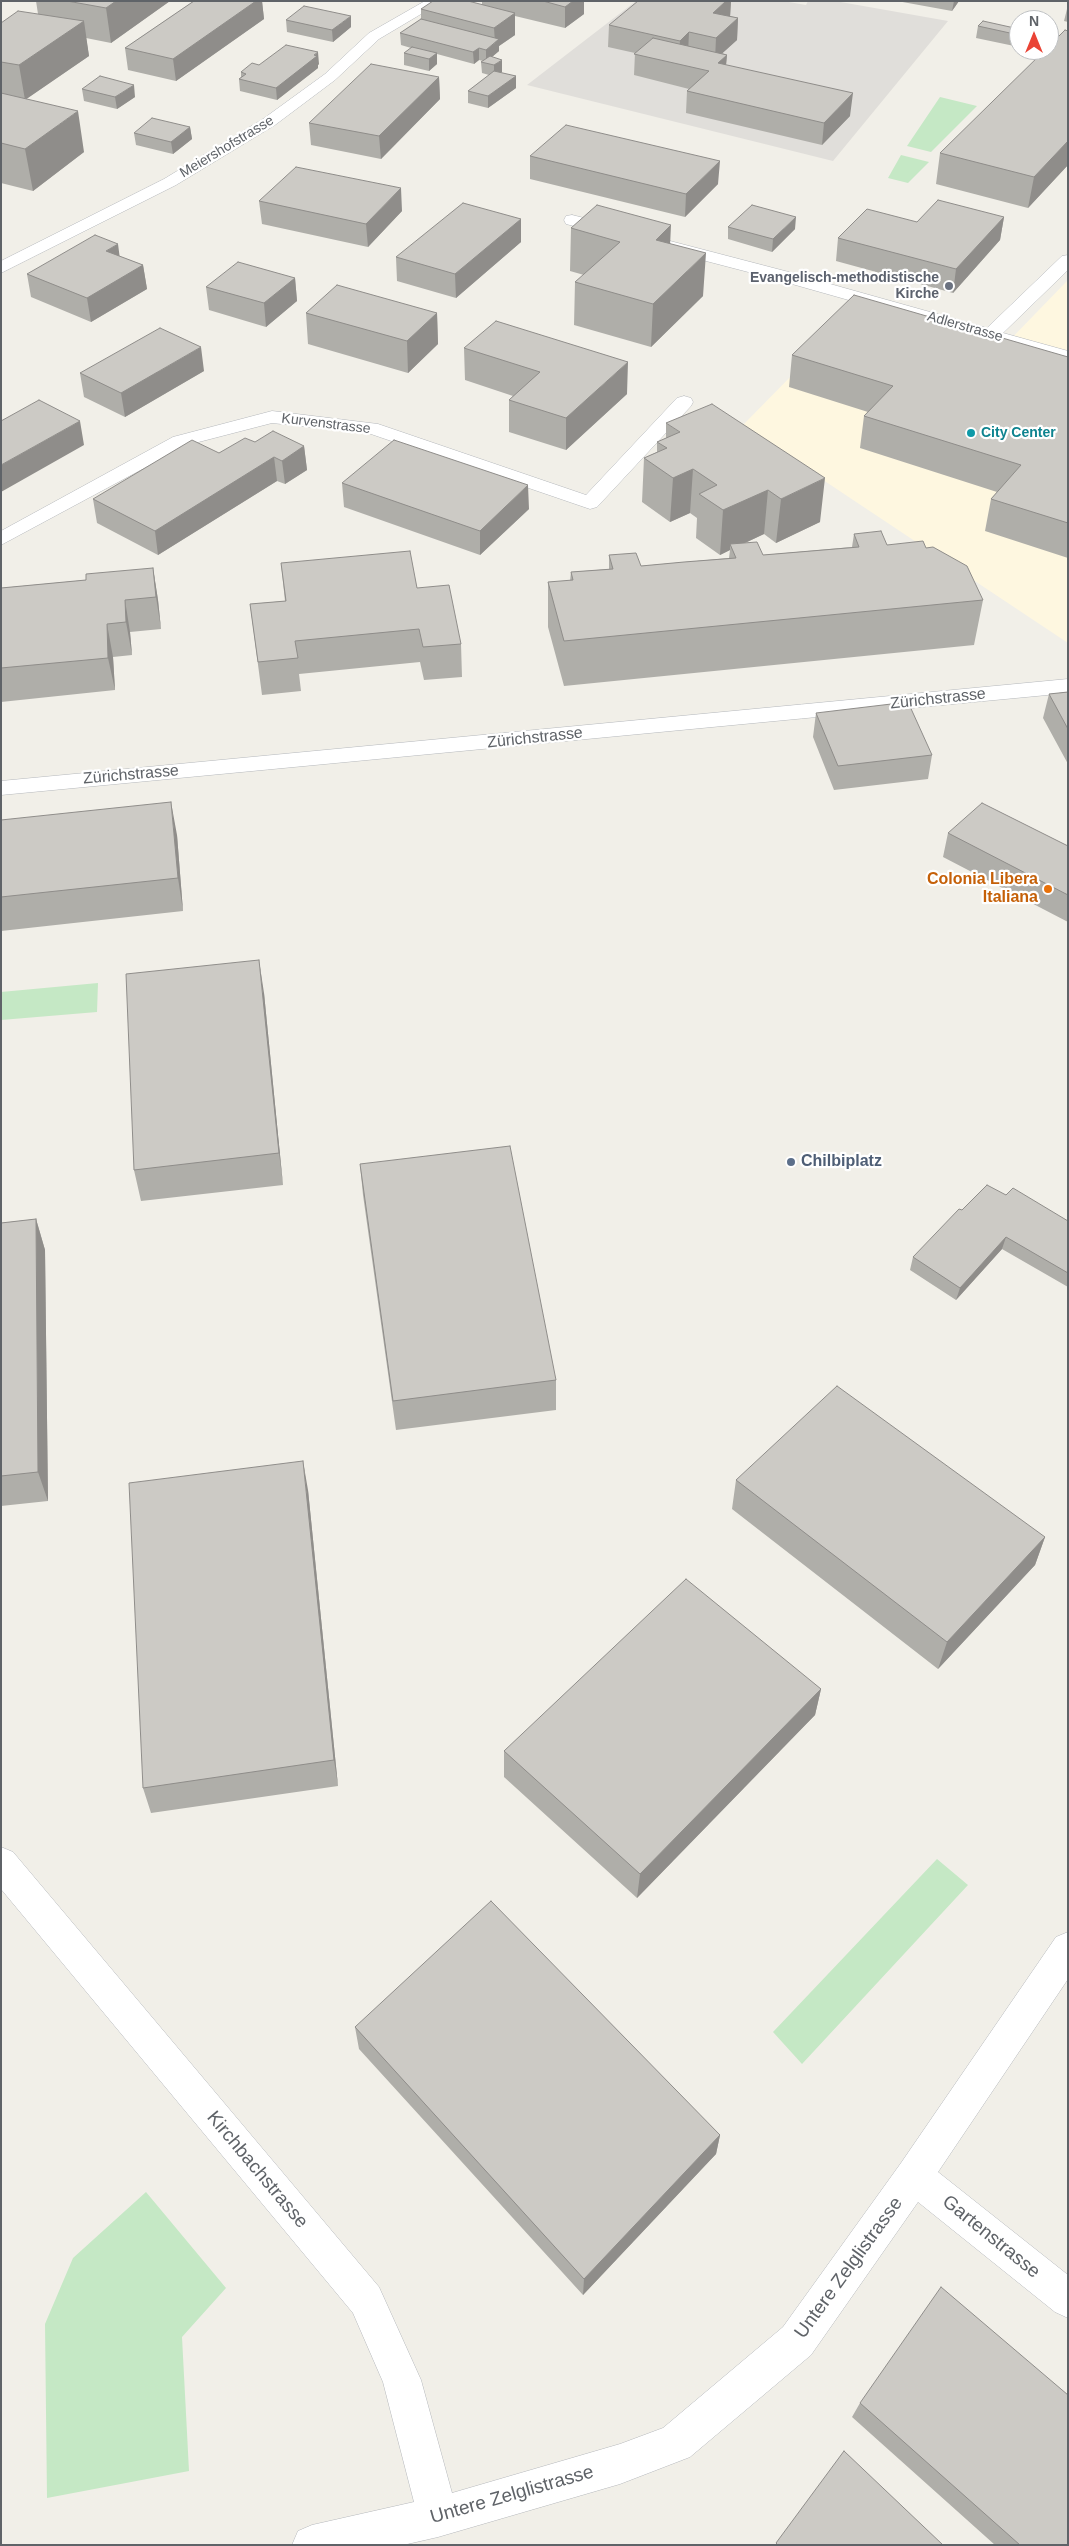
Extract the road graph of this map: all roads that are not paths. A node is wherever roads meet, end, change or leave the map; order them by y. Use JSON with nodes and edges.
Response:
{"nodes":[{"id":1,"x":436,"y":1,"type":"edge"},
{"id":2,"x":572,"y":220,"type":"dead end"},
{"id":3,"x":629,"y":235,"type":"edge"},
{"id":4,"x":657,"y":242,"type":"edge"},
{"id":5,"x":1068,"y":260,"type":"edge"},
{"id":6,"x":1,"y":268,"type":"edge"},
{"id":7,"x":991,"y":334,"type":"junction"},
{"id":8,"x":1068,"y":357,"type":"edge"},
{"id":9,"x":684,"y":402,"type":"dead end"},
{"id":10,"x":1,"y":539,"type":"edge"},
{"id":11,"x":1068,"y":686,"type":"edge"},
{"id":12,"x":1,"y":788,"type":"edge"},
{"id":13,"x":1,"y":1863,"type":"edge"},
{"id":14,"x":1068,"y":1949,"type":"edge"},
{"id":15,"x":914,"y":2176,"type":"junction"},
{"id":16,"x":1068,"y":2299,"type":"edge"},
{"id":17,"x":438,"y":2518,"type":"junction"},
{"id":18,"x":312,"y":2545,"type":"edge"}],
"edges":[{"from":1,"to":6,"type":"street","name":"Meiershofstrasse"},
{"from":2,"to":3,"type":"street"},
{"from":4,"to":7,"type":"street","name":"Adlerstrasse"},
{"from":5,"to":7,"type":"street"},
{"from":7,"to":8,"type":"street","name":"Adlerstrasse"},
{"from":9,"to":10,"type":"street","name":"Kurvenstrasse"},
{"from":11,"to":12,"type":"street","name":"Zürichstrasse"},
{"from":13,"to":17,"type":"street","name":"Kirchbachstrasse"},
{"from":14,"to":15,"type":"street","name":"Untere Zelglistrasse"},
{"from":15,"to":16,"type":"street","name":"Gartenstrasse"},
{"from":15,"to":17,"type":"street","name":"Untere Zelglistrasse"},
{"from":17,"to":18,"type":"street","name":"Untere Zelglistrasse"}]}
